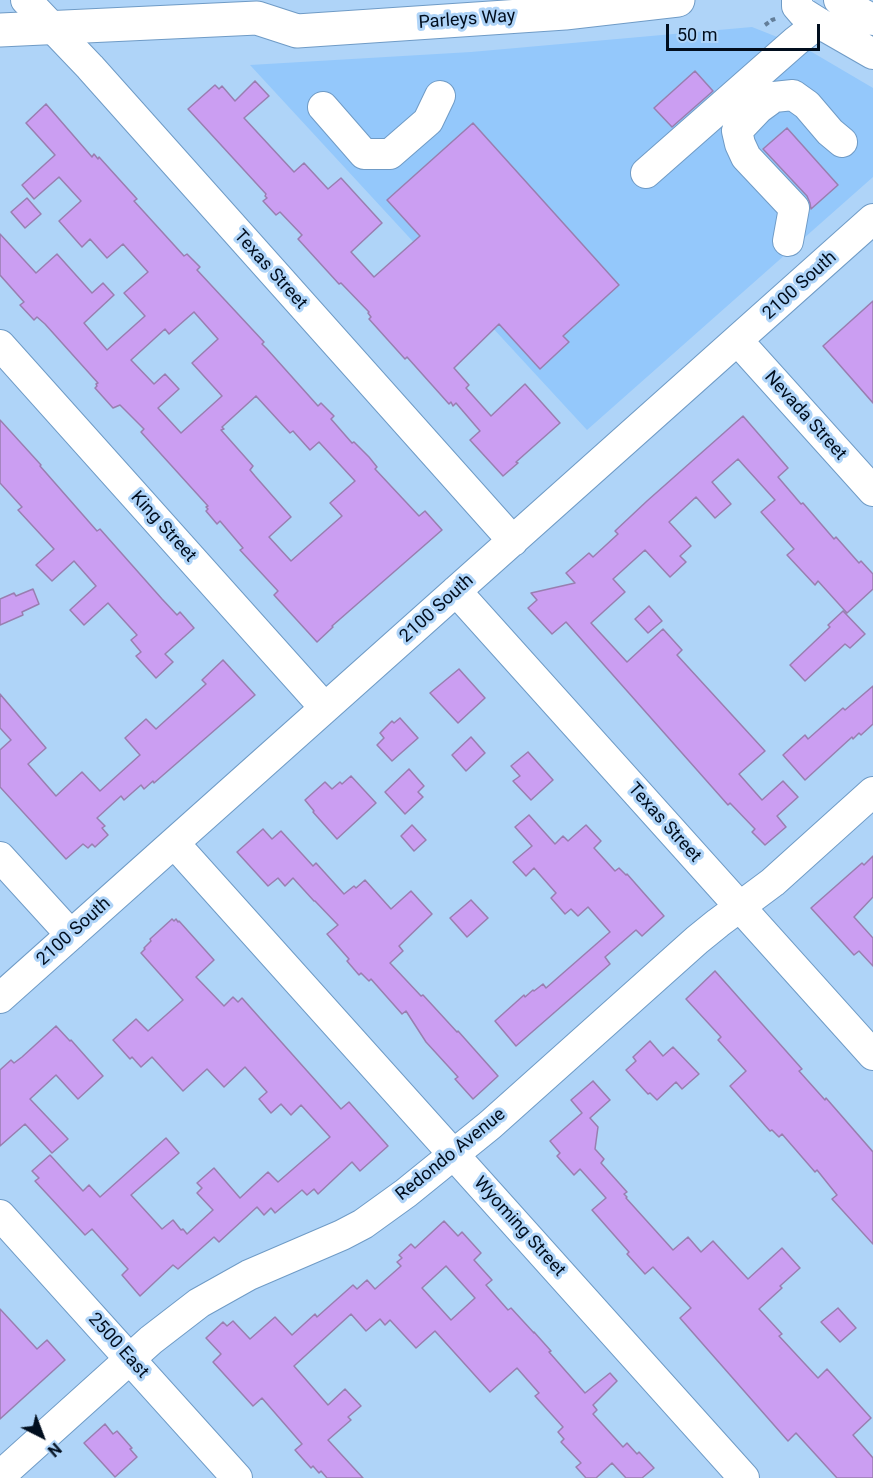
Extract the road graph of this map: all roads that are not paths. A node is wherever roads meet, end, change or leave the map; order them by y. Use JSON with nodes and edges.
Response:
{"nodes":[{"id":1,"x":26,"y":0,"type":"edge"},
{"id":2,"x":284,"y":0,"type":"edge"},
{"id":3,"x":678,"y":0,"type":"edge"},
{"id":4,"x":798,"y":0,"type":"edge"},
{"id":5,"x":839,"y":0,"type":"edge"},
{"id":6,"x":247,"y":12,"type":"edge"},
{"id":7,"x":873,"y":20,"type":"edge"},
{"id":8,"x":819,"y":23,"type":"junction"},
{"id":9,"x":50,"y":27,"type":"junction"},
{"id":10,"x":0,"y":30,"type":"edge"},
{"id":11,"x":873,"y":54,"type":"edge"},
{"id":12,"x":819,"y":94,"type":"dead end"},
{"id":13,"x":440,"y":96,"type":"dead end"},
{"id":14,"x":323,"y":107,"type":"dead end"},
{"id":15,"x":646,"y":173,"type":"dead end"},
{"id":16,"x":867,"y":236,"type":"edge"},
{"id":17,"x":788,"y":241,"type":"dead end"},
{"id":18,"x":738,"y":341,"type":"junction"},
{"id":19,"x":0,"y":345,"type":"edge"},
{"id":20,"x":870,"y":482,"type":"edge"},
{"id":21,"x":513,"y":541,"type":"junction"},
{"id":22,"x":456,"y":591,"type":"junction"},
{"id":23,"x":325,"y":708,"type":"junction"},
{"id":24,"x":873,"y":792,"type":"edge"},
{"id":25,"x":174,"y":843,"type":"junction"},
{"id":26,"x":0,"y":857,"type":"edge"},
{"id":27,"x":740,"y":907,"type":"junction"},
{"id":28,"x":71,"y":935,"type":"junction"},
{"id":29,"x":0,"y":998,"type":"edge"},
{"id":30,"x":873,"y":1055,"type":"edge"},
{"id":31,"x":454,"y":1154,"type":"junction"},
{"id":32,"x":0,"y":1215,"type":"edge"},
{"id":33,"x":130,"y":1360,"type":"junction"},
{"id":34,"x":0,"y":1476,"type":"edge"},
{"id":35,"x":237,"y":1478,"type":"edge"},
{"id":36,"x":744,"y":1478,"type":"edge"}],
"edges":[{"from":1,"to":9,"type":"street","name":"Texas Street"},
{"from":2,"to":6,"type":"main road"},
{"from":3,"to":6,"type":"main road","name":"Parleys Way"},
{"from":4,"to":8,"type":"street"},
{"from":5,"to":7,"type":"street"},
{"from":6,"to":9,"type":"main road","name":"Parleys Way"},
{"from":8,"to":11,"type":"street"},
{"from":8,"to":15,"type":"street"},
{"from":9,"to":10,"type":"main road","name":"Parleys Way"},
{"from":9,"to":21,"type":"street","name":"Texas Street"},
{"from":12,"to":17,"type":"street"},
{"from":13,"to":14,"type":"street"},
{"from":16,"to":18,"type":"street","name":"2100 South"},
{"from":18,"to":20,"type":"street","name":"Nevada Street"},
{"from":18,"to":21,"type":"street","name":"2100 South"},
{"from":19,"to":23,"type":"street","name":"King Street"},
{"from":21,"to":22,"type":"street","name":"2100 South"},
{"from":22,"to":23,"type":"street","name":"2100 South"},
{"from":22,"to":27,"type":"street","name":"Texas Street"},
{"from":23,"to":25,"type":"street","name":"2100 South"},
{"from":24,"to":27,"type":"street","name":"Redondo Avenue"},
{"from":25,"to":28,"type":"street","name":"2100 South"},
{"from":25,"to":31,"type":"street","name":"Wyoming Street"},
{"from":26,"to":28,"type":"street"},
{"from":27,"to":30,"type":"street","name":"Texas Street"},
{"from":27,"to":31,"type":"street","name":"Redondo Avenue"},
{"from":28,"to":29,"type":"street","name":"2100 South"},
{"from":31,"to":33,"type":"street","name":"Redondo Avenue"},
{"from":31,"to":36,"type":"street","name":"Wyoming Street"},
{"from":32,"to":33,"type":"street","name":"2500 East"},
{"from":33,"to":34,"type":"street","name":"Redondo Avenue"},
{"from":33,"to":35,"type":"street","name":"2500 East"}]}
